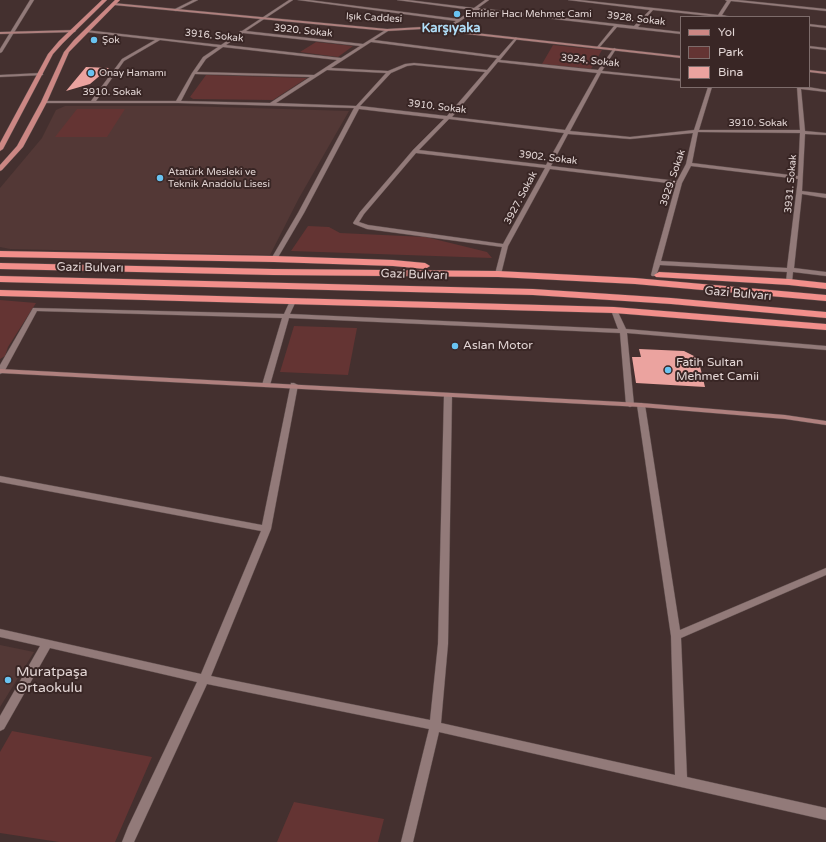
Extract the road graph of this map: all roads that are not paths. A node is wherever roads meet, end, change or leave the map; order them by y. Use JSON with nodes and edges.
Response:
{"nodes":[{"id":1,"x":32,"y":0,"type":"edge"},
{"id":2,"x":105,"y":0,"type":"edge"},
{"id":3,"x":196,"y":0,"type":"edge"},
{"id":4,"x":290,"y":0,"type":"edge"},
{"id":5,"x":300,"y":0,"type":"edge"},
{"id":6,"x":398,"y":0,"type":"edge"},
{"id":7,"x":487,"y":0,"type":"edge"},
{"id":8,"x":570,"y":0,"type":"edge"},
{"id":9,"x":573,"y":0,"type":"edge"},
{"id":10,"x":729,"y":0,"type":"edge"},
{"id":11,"x":116,"y":2,"type":"edge"},
{"id":12,"x":652,"y":9,"type":"junction"},
{"id":13,"x":175,"y":10,"type":"junction"},
{"id":14,"x":475,"y":10,"type":"junction"},
{"id":15,"x":826,"y":10,"type":"edge"},
{"id":16,"x":719,"y":16,"type":"joint"},
{"id":17,"x":262,"y":18,"type":"junction"},
{"id":18,"x":460,"y":20,"type":"junction"},
{"id":19,"x":616,"y":26,"type":"junction"},
{"id":20,"x":810,"y":26,"type":"edge"},
{"id":21,"x":826,"y":27,"type":"edge"},
{"id":22,"x":635,"y":28,"type":"junction"},
{"id":23,"x":387,"y":30,"type":"junction"},
{"id":24,"x":446,"y":30,"type":"junction"},
{"id":25,"x":75,"y":31,"type":"junction"},
{"id":26,"x":86,"y":31,"type":"junction"},
{"id":27,"x":241,"y":32,"type":"junction"},
{"id":28,"x":0,"y":33,"type":"edge"},
{"id":29,"x":11,"y":33,"type":"junction"},
{"id":30,"x":680,"y":33,"type":"edge"},
{"id":31,"x":516,"y":38,"type":"junction"},
{"id":32,"x":159,"y":39,"type":"junction"},
{"id":33,"x":371,"y":41,"type":"junction"},
{"id":34,"x":223,"y":45,"type":"junction"},
{"id":35,"x":363,"y":45,"type":"junction"},
{"id":36,"x":810,"y":47,"type":"edge"},
{"id":37,"x":599,"y":48,"type":"junction"},
{"id":38,"x":614,"y":49,"type":"junction"},
{"id":39,"x":826,"y":49,"type":"edge"},
{"id":40,"x":0,"y":52,"type":"edge"},
{"id":41,"x":680,"y":57,"type":"edge"},
{"id":42,"x":340,"y":59,"type":"junction"},
{"id":43,"x":498,"y":59,"type":"junction"},
{"id":44,"x":325,"y":69,"type":"junction"},
{"id":45,"x":600,"y":71,"type":"junction"},
{"id":46,"x":810,"y":71,"type":"edge"},
{"id":47,"x":389,"y":72,"type":"junction"},
{"id":48,"x":487,"y":72,"type":"junction"},
{"id":49,"x":194,"y":73,"type":"junction"},
{"id":50,"x":826,"y":73,"type":"edge"},
{"id":51,"x":41,"y":74,"type":"junction"},
{"id":52,"x":0,"y":76,"type":"edge"},
{"id":53,"x":314,"y":76,"type":"junction"},
{"id":54,"x":680,"y":80,"type":"edge"},
{"id":55,"x":710,"y":88,"type":"edge"},
{"id":56,"x":799,"y":88,"type":"edge"},
{"id":57,"x":806,"y":88,"type":"edge"},
{"id":58,"x":826,"y":91,"type":"edge"},
{"id":59,"x":93,"y":101,"type":"junction"},
{"id":60,"x":44,"y":102,"type":"junction"},
{"id":61,"x":178,"y":102,"type":"junction"},
{"id":62,"x":270,"y":105,"type":"junction"},
{"id":63,"x":357,"y":106,"type":"junction"},
{"id":64,"x":449,"y":117,"type":"junction"},
{"id":65,"x":696,"y":131,"type":"junction"},
{"id":66,"x":567,"y":132,"type":"junction"},
{"id":67,"x":803,"y":132,"type":"junction"},
{"id":68,"x":826,"y":134,"type":"edge"},
{"id":69,"x":0,"y":148,"type":"edge"},
{"id":70,"x":415,"y":151,"type":"junction"},
{"id":71,"x":689,"y":164,"type":"junction"},
{"id":72,"x":548,"y":167,"type":"junction"},
{"id":73,"x":0,"y":168,"type":"edge"},
{"id":74,"x":801,"y":178,"type":"junction"},
{"id":75,"x":679,"y":183,"type":"junction"},
{"id":76,"x":799,"y":192,"type":"junction"},
{"id":77,"x":826,"y":196,"type":"edge"},
{"id":78,"x":505,"y":246,"type":"junction"},
{"id":79,"x":0,"y":254,"type":"edge"},
{"id":80,"x":274,"y":259,"type":"junction"},
{"id":81,"x":657,"y":263,"type":"junction"},
{"id":82,"x":0,"y":266,"type":"edge"},
{"id":83,"x":791,"y":270,"type":"junction"},
{"id":84,"x":498,"y":274,"type":"junction"},
{"id":85,"x":826,"y":274,"type":"edge"},
{"id":86,"x":654,"y":275,"type":"junction"},
{"id":87,"x":570,"y":277,"type":"junction"},
{"id":88,"x":0,"y":279,"type":"edge"},
{"id":89,"x":789,"y":282,"type":"junction"},
{"id":90,"x":826,"y":286,"type":"edge"},
{"id":91,"x":533,"y":292,"type":"junction"},
{"id":92,"x":0,"y":293,"type":"edge"},
{"id":93,"x":826,"y":298,"type":"edge"},
{"id":94,"x":293,"y":301,"type":"junction"},
{"id":95,"x":614,"y":310,"type":"junction"},
{"id":96,"x":826,"y":314,"type":"edge"},
{"id":97,"x":286,"y":316,"type":"junction"},
{"id":98,"x":826,"y":327,"type":"edge"},
{"id":99,"x":623,"y":331,"type":"junction"},
{"id":100,"x":826,"y":348,"type":"edge"},
{"id":101,"x":0,"y":371,"type":"edge"},
{"id":102,"x":266,"y":384,"type":"junction"},
{"id":103,"x":294,"y":386,"type":"junction"},
{"id":104,"x":448,"y":395,"type":"junction"},
{"id":105,"x":630,"y":405,"type":"junction"},
{"id":106,"x":641,"y":405,"type":"junction"},
{"id":107,"x":826,"y":423,"type":"edge"},
{"id":108,"x":0,"y":479,"type":"edge"},
{"id":109,"x":266,"y":529,"type":"junction"},
{"id":110,"x":826,"y":571,"type":"edge"},
{"id":111,"x":0,"y":633,"type":"edge"},
{"id":112,"x":676,"y":636,"type":"junction"},
{"id":113,"x":47,"y":644,"type":"junction"},
{"id":114,"x":204,"y":679,"type":"junction"},
{"id":115,"x":0,"y":726,"type":"edge"},
{"id":116,"x":435,"y":726,"type":"junction"},
{"id":117,"x":681,"y":781,"type":"junction"},
{"id":118,"x":826,"y":814,"type":"edge"},
{"id":119,"x":128,"y":842,"type":"edge"},
{"id":120,"x":407,"y":842,"type":"edge"}],
"edges":[{"from":1,"to":29,"type":"street"},
{"from":2,"to":25,"type":"main road"},
{"from":3,"to":13,"type":"street"},
{"from":4,"to":17,"type":"street"},
{"from":5,"to":18,"type":"street"},
{"from":6,"to":14,"type":"street","name":"3928. Sokak"},
{"from":7,"to":14,"type":"street"},
{"from":8,"to":9,"type":"street"},
{"from":9,"to":12,"type":"street"},
{"from":10,"to":15,"type":"street"},
{"from":10,"to":16,"type":"street"},
{"from":11,"to":13,"type":"street","name":"Işık Caddesi"},
{"from":11,"to":26,"type":"main road"},
{"from":12,"to":16,"type":"street"},
{"from":12,"to":22,"type":"street"},
{"from":13,"to":17,"type":"street","name":"Işık Caddesi"},
{"from":14,"to":18,"type":"street"},
{"from":14,"to":19,"type":"street","name":"3928. Sokak"},
{"from":17,"to":23,"type":"street","name":"Işık Caddesi"},
{"from":17,"to":27,"type":"street"},
{"from":18,"to":24,"type":"street"},
{"from":19,"to":22,"type":"street","name":"3928. Sokak"},
{"from":19,"to":37,"type":"street"},
{"from":20,"to":21,"type":"street"},
{"from":22,"to":30,"type":"street","name":"3928. Sokak"},
{"from":23,"to":24,"type":"street","name":"Işık Caddesi"},
{"from":23,"to":33,"type":"street"},
{"from":24,"to":31,"type":"street","name":"Işık Caddesi"},
{"from":25,"to":29,"type":"street"},
{"from":25,"to":51,"type":"main road"},
{"from":26,"to":32,"type":"street","name":"3916. Sokak"},
{"from":26,"to":60,"type":"main road"},
{"from":27,"to":34,"type":"street"},
{"from":27,"to":35,"type":"street","name":"3920. Sokak"},
{"from":28,"to":29,"type":"street"},
{"from":29,"to":40,"type":"street"},
{"from":31,"to":37,"type":"street","name":"Işık Caddesi"},
{"from":31,"to":43,"type":"street"},
{"from":32,"to":34,"type":"street","name":"3916. Sokak"},
{"from":32,"to":59,"type":"street"},
{"from":33,"to":35,"type":"street"},
{"from":33,"to":43,"type":"street","name":"3924. Sokak"},
{"from":34,"to":42,"type":"street","name":"3916. Sokak"},
{"from":34,"to":49,"type":"street"},
{"from":35,"to":42,"type":"street"},
{"from":36,"to":39,"type":"street"},
{"from":37,"to":38,"type":"street","name":"Işık Caddesi"},
{"from":38,"to":41,"type":"street","name":"Işık Caddesi"},
{"from":38,"to":45,"type":"street","name":"3927. Sokak"},
{"from":42,"to":44,"type":"street"},
{"from":43,"to":45,"type":"street","name":"3924. Sokak"},
{"from":43,"to":48,"type":"street"},
{"from":44,"to":47,"type":"street"},
{"from":44,"to":53,"type":"street"},
{"from":45,"to":54,"type":"street","name":"3924. Sokak"},
{"from":45,"to":66,"type":"street","name":"3927. Sokak"},
{"from":46,"to":50,"type":"street"},
{"from":47,"to":48,"type":"street"},
{"from":47,"to":63,"type":"street"},
{"from":48,"to":64,"type":"street"},
{"from":49,"to":53,"type":"street"},
{"from":49,"to":61,"type":"street"},
{"from":51,"to":52,"type":"street"},
{"from":51,"to":69,"type":"main road"},
{"from":53,"to":62,"type":"street"},
{"from":55,"to":65,"type":"street","name":"3929. Sokak"},
{"from":56,"to":67,"type":"street","name":"3931. Sokak"},
{"from":57,"to":58,"type":"street"},
{"from":59,"to":60,"type":"street","name":"3910. Sokak"},
{"from":59,"to":61,"type":"street","name":"3910. Sokak"},
{"from":60,"to":73,"type":"main road"},
{"from":61,"to":62,"type":"street","name":"3910. Sokak"},
{"from":62,"to":63,"type":"street","name":"3910. Sokak"},
{"from":63,"to":64,"type":"street","name":"3910. Sokak"},
{"from":63,"to":80,"type":"street"},
{"from":64,"to":66,"type":"street","name":"3910. Sokak"},
{"from":64,"to":70,"type":"street"},
{"from":65,"to":66,"type":"street","name":"3910. Sokak"},
{"from":65,"to":67,"type":"street","name":"3910. Sokak"},
{"from":65,"to":71,"type":"street","name":"3929. Sokak"},
{"from":66,"to":72,"type":"street","name":"3927. Sokak"},
{"from":67,"to":68,"type":"street","name":"3910. Sokak"},
{"from":67,"to":74,"type":"street","name":"3931. Sokak"},
{"from":70,"to":72,"type":"street","name":"3902. Sokak"},
{"from":70,"to":78,"type":"street"},
{"from":71,"to":74,"type":"street"},
{"from":71,"to":75,"type":"street","name":"3929. Sokak"},
{"from":72,"to":75,"type":"street","name":"3902. Sokak"},
{"from":72,"to":78,"type":"street","name":"3927. Sokak"},
{"from":74,"to":76,"type":"street","name":"3931. Sokak"},
{"from":75,"to":81,"type":"street","name":"3929. Sokak"},
{"from":76,"to":77,"type":"street"},
{"from":76,"to":83,"type":"street","name":"3931. Sokak"},
{"from":78,"to":84,"type":"street","name":"3927. Sokak"},
{"from":79,"to":80,"type":"highway"},
{"from":80,"to":84,"type":"highway"},
{"from":81,"to":83,"type":"street"},
{"from":81,"to":86,"type":"street","name":"3929. Sokak"},
{"from":82,"to":84,"type":"highway","name":"Gazi Bulvarı"},
{"from":83,"to":85,"type":"street"},
{"from":83,"to":89,"type":"street","name":"3931. Sokak"},
{"from":84,"to":87,"type":"highway","name":"Gazi Bulvarı"},
{"from":86,"to":87,"type":"highway"},
{"from":86,"to":89,"type":"highway"},
{"from":87,"to":93,"type":"highway","name":"Gazi Bulvarı"},
{"from":88,"to":91,"type":"highway","name":"Gazi Bulvarı"},
{"from":89,"to":90,"type":"highway"},
{"from":91,"to":94,"type":"highway"},
{"from":91,"to":96,"type":"highway","name":"Gazi Bulvarı"},
{"from":92,"to":94,"type":"highway"},
{"from":94,"to":95,"type":"highway"},
{"from":94,"to":97,"type":"street"},
{"from":95,"to":98,"type":"highway"},
{"from":95,"to":99,"type":"street"},
{"from":97,"to":99,"type":"street"},
{"from":97,"to":101,"type":"street"},
{"from":97,"to":102,"type":"street"},
{"from":99,"to":100,"type":"street"},
{"from":99,"to":105,"type":"street"},
{"from":101,"to":102,"type":"street"},
{"from":102,"to":103,"type":"street"},
{"from":103,"to":104,"type":"street"},
{"from":103,"to":109,"type":"street"},
{"from":104,"to":105,"type":"street"},
{"from":104,"to":116,"type":"street"},
{"from":105,"to":106,"type":"street"},
{"from":106,"to":107,"type":"street"},
{"from":106,"to":112,"type":"street"},
{"from":108,"to":109,"type":"street"},
{"from":109,"to":114,"type":"street"},
{"from":110,"to":112,"type":"street"},
{"from":111,"to":113,"type":"street"},
{"from":112,"to":117,"type":"street"},
{"from":113,"to":114,"type":"street"},
{"from":113,"to":115,"type":"street"},
{"from":114,"to":116,"type":"street"},
{"from":114,"to":119,"type":"street"},
{"from":116,"to":117,"type":"street"},
{"from":116,"to":120,"type":"street"},
{"from":117,"to":118,"type":"street"}]}
